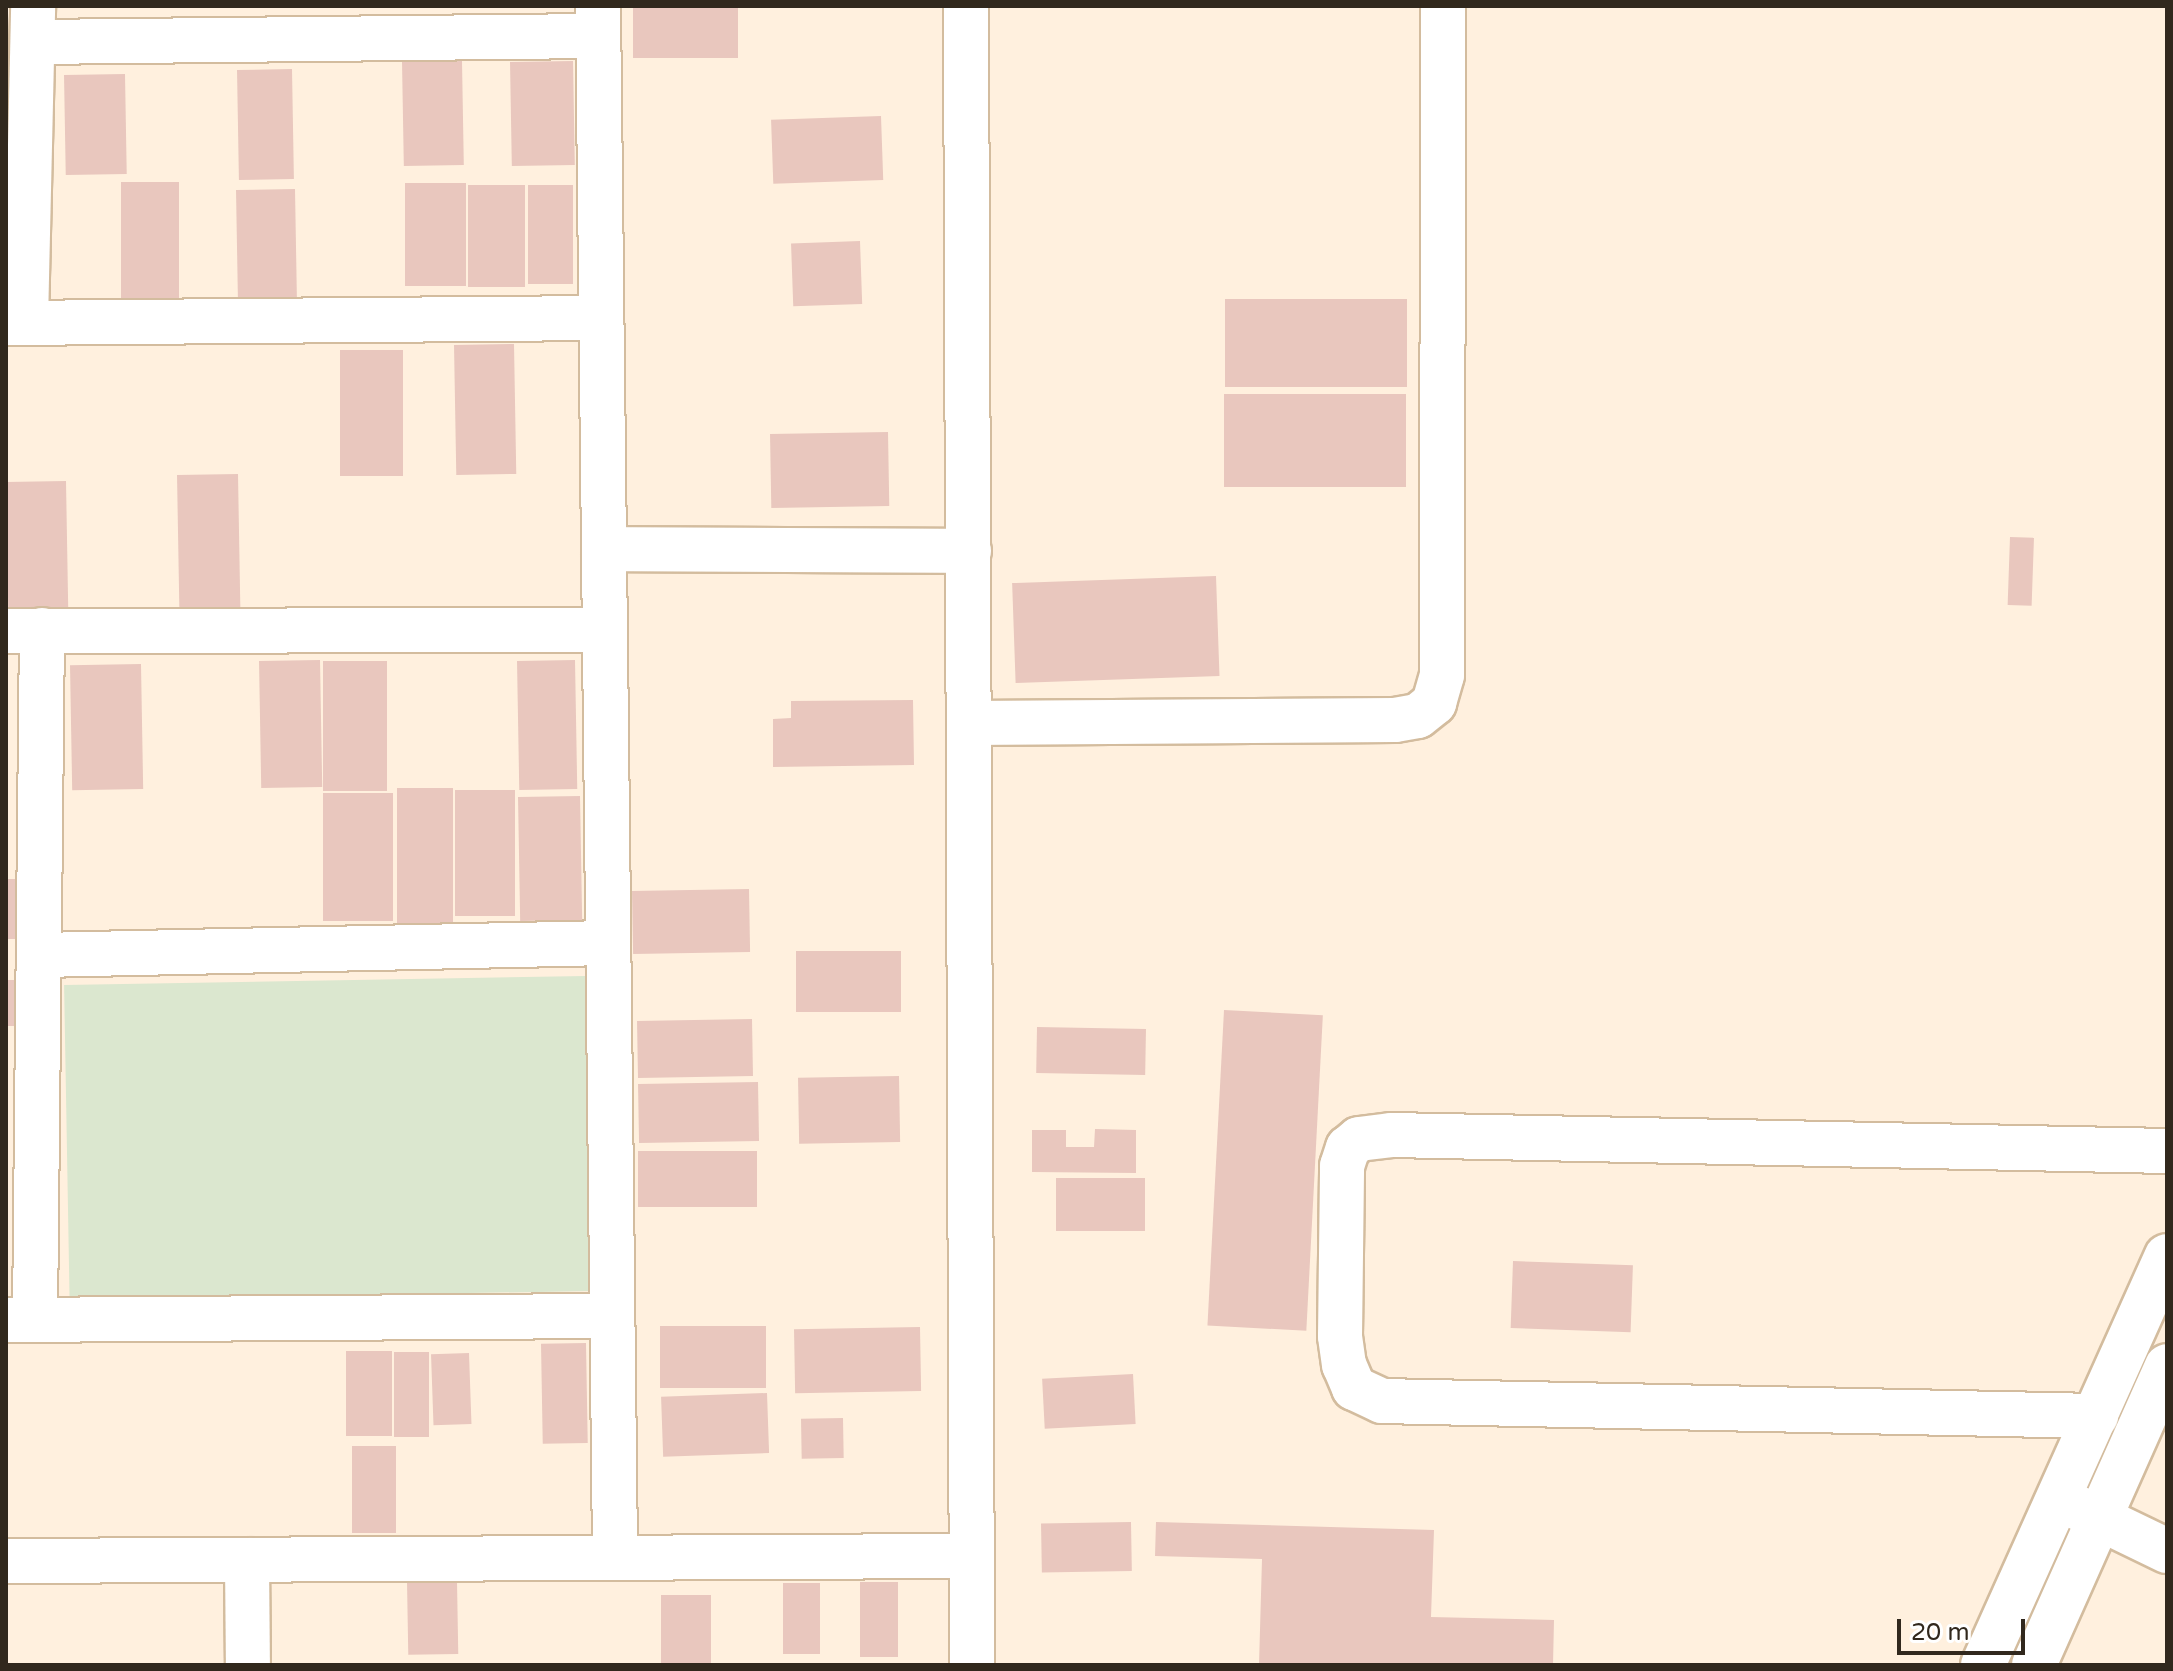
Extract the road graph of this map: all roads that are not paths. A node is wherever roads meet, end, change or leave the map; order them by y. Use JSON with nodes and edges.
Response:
{"nodes":[{"id":1,"x":966,"y":6,"type":"edge"},
{"id":2,"x":1443,"y":6,"type":"edge"},
{"id":3,"x":598,"y":21,"type":"edge"},
{"id":4,"x":317,"y":22,"type":"edge"},
{"id":5,"x":33,"y":24,"type":"edge"},
{"id":6,"x":601,"y":318,"type":"junction"},
{"id":7,"x":16,"y":322,"type":"edge"},
{"id":8,"x":604,"y":549,"type":"junction"},
{"id":9,"x":969,"y":551,"type":"junction"},
{"id":10,"x":24,"y":630,"type":"edge"},
{"id":11,"x":605,"y":630,"type":"junction"},
{"id":12,"x":969,"y":723,"type":"junction"},
{"id":13,"x":608,"y":943,"type":"junction"},
{"id":14,"x":40,"y":955,"type":"junction"},
{"id":15,"x":2167,"y":1151,"type":"edge"},
{"id":16,"x":2167,"y":1256,"type":"edge"},
{"id":17,"x":612,"y":1316,"type":"junction"},
{"id":18,"x":20,"y":1319,"type":"edge"},
{"id":19,"x":2167,"y":1366,"type":"edge"},
{"id":20,"x":2096,"y":1416,"type":"junction"},
{"id":21,"x":2058,"y":1499,"type":"junction"},
{"id":22,"x":2099,"y":1518,"type":"junction"},
{"id":23,"x":2167,"y":1551,"type":"edge"},
{"id":24,"x":972,"y":1556,"type":"junction"},
{"id":25,"x":615,"y":1558,"type":"junction"},
{"id":26,"x":247,"y":1560,"type":"junction"},
{"id":27,"x":6,"y":1561,"type":"edge"},
{"id":28,"x":248,"y":1665,"type":"edge"},
{"id":29,"x":972,"y":1665,"type":"edge"},
{"id":30,"x":1983,"y":1665,"type":"edge"},
{"id":31,"x":2034,"y":1665,"type":"edge"}],
"edges":[{"from":1,"to":9,"type":"street"},
{"from":2,"to":12,"type":"street"},
{"from":3,"to":4,"type":"street"},
{"from":3,"to":6,"type":"street"},
{"from":4,"to":5,"type":"street"},
{"from":5,"to":7,"type":"street"},
{"from":6,"to":7,"type":"street"},
{"from":6,"to":8,"type":"street"},
{"from":8,"to":9,"type":"street"},
{"from":8,"to":11,"type":"street"},
{"from":9,"to":12,"type":"street"},
{"from":10,"to":11,"type":"street"},
{"from":10,"to":14,"type":"street"},
{"from":11,"to":13,"type":"street"},
{"from":12,"to":24,"type":"street"},
{"from":13,"to":14,"type":"street"},
{"from":13,"to":17,"type":"street"},
{"from":14,"to":18,"type":"street"},
{"from":15,"to":20,"type":"street"},
{"from":16,"to":20,"type":"street"},
{"from":17,"to":18,"type":"street"},
{"from":17,"to":25,"type":"street"},
{"from":19,"to":22,"type":"street"},
{"from":20,"to":21,"type":"street"},
{"from":21,"to":22,"type":"street"},
{"from":21,"to":30,"type":"street"},
{"from":22,"to":23,"type":"street"},
{"from":22,"to":31,"type":"street"},
{"from":24,"to":25,"type":"street"},
{"from":24,"to":29,"type":"street"},
{"from":25,"to":26,"type":"street"},
{"from":26,"to":27,"type":"street"},
{"from":26,"to":28,"type":"street"}]}
